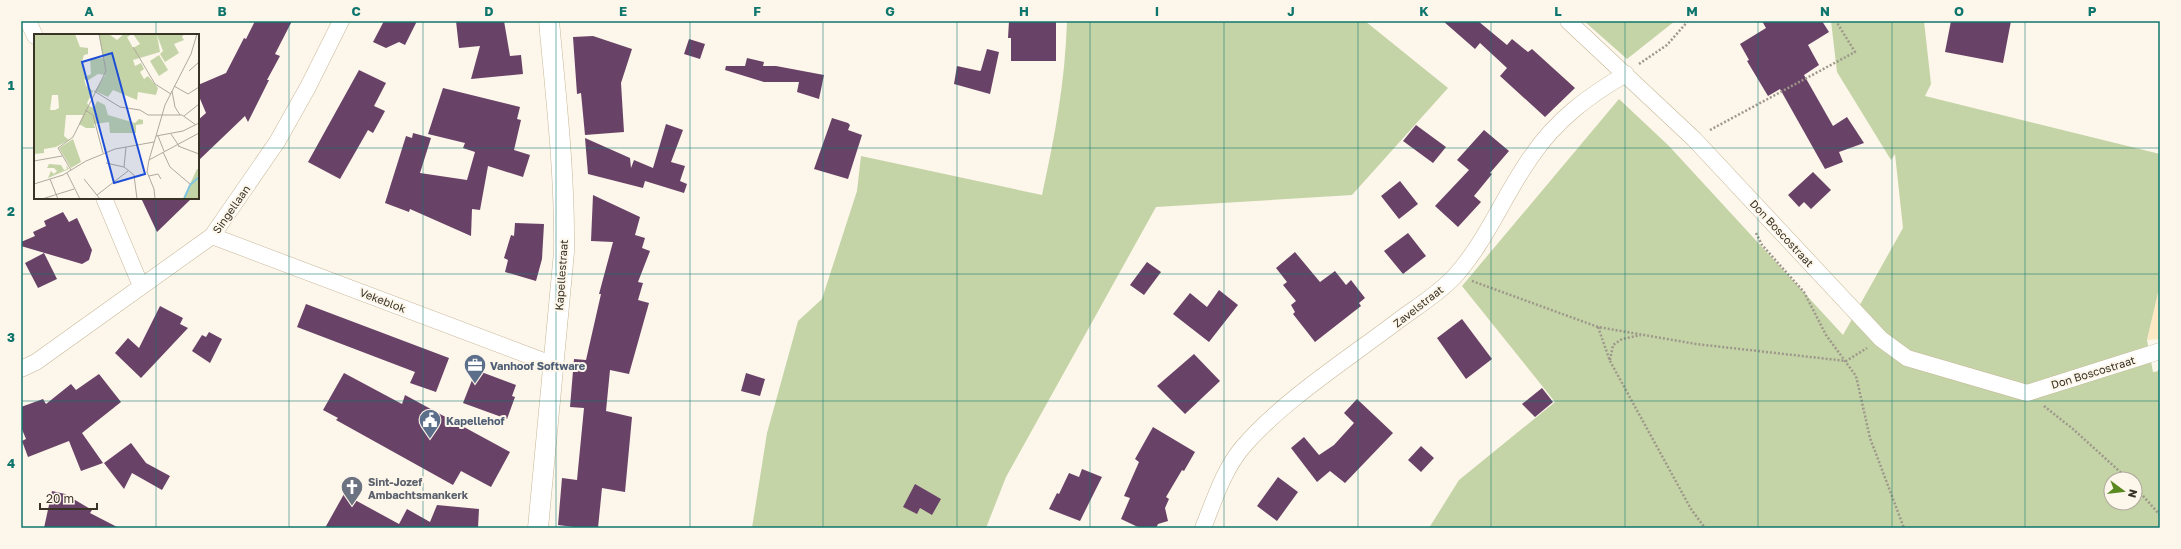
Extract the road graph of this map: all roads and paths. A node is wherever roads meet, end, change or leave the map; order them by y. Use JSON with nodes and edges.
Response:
{"nodes":[{"id":1,"x":28,"y":21,"type":"edge"},
{"id":2,"x":341,"y":21,"type":"edge"},
{"id":3,"x":549,"y":21,"type":"edge"},
{"id":4,"x":1568,"y":21,"type":"edge"},
{"id":5,"x":1688,"y":21,"type":"edge"},
{"id":6,"x":1836,"y":21,"type":"edge"},
{"id":7,"x":34,"y":34,"type":"edge"},
{"id":8,"x":1626,"y":74,"type":"junction"},
{"id":9,"x":1694,"y":139,"type":"junction"},
{"id":10,"x":104,"y":199,"type":"edge"},
{"id":11,"x":1756,"y":232,"type":"dead end"},
{"id":12,"x":212,"y":236,"type":"junction"},
{"id":13,"x":1455,"y":275,"type":"junction"},
{"id":14,"x":141,"y":286,"type":"junction"},
{"id":15,"x":1598,"y":327,"type":"junction"},
{"id":16,"x":1643,"y":335,"type":"junction"},
{"id":17,"x":1880,"y":339,"type":"junction"},
{"id":18,"x":2160,"y":351,"type":"edge"},
{"id":19,"x":1610,"y":361,"type":"junction"},
{"id":20,"x":1846,"y":361,"type":"junction"},
{"id":21,"x":554,"y":365,"type":"junction"},
{"id":22,"x":21,"y":369,"type":"edge"},
{"id":23,"x":2026,"y":393,"type":"junction"},
{"id":24,"x":2119,"y":471,"type":"edge"},
{"id":25,"x":2143,"y":496,"type":"edge"},
{"id":26,"x":2160,"y":515,"type":"edge"},
{"id":27,"x":538,"y":528,"type":"edge"},
{"id":28,"x":1203,"y":528,"type":"edge"},
{"id":29,"x":1705,"y":528,"type":"edge"},
{"id":30,"x":1904,"y":528,"type":"edge"}],
"edges":[{"from":1,"to":7,"type":"street"},
{"from":2,"to":12,"type":"street","name":"Singellaan"},
{"from":3,"to":21,"type":"street","name":"Kapellestraat"},
{"from":4,"to":8,"type":"street","name":"Don Boscostraat"},
{"from":5,"to":8,"type":"path"},
{"from":6,"to":9,"type":"path"},
{"from":8,"to":9,"type":"street","name":"Don Boscostraat"},
{"from":8,"to":13,"type":"street","name":"Zavelstraat"},
{"from":9,"to":17,"type":"street","name":"Don Boscostraat"},
{"from":10,"to":14,"type":"street"},
{"from":11,"to":20,"type":"path"},
{"from":12,"to":14,"type":"street","name":"Singellaan"},
{"from":12,"to":21,"type":"street","name":"Vekeblok"},
{"from":13,"to":15,"type":"path"},
{"from":13,"to":28,"type":"street","name":"Zavelstraat"},
{"from":14,"to":22,"type":"street","name":"Singellaan"},
{"from":15,"to":16,"type":"path"},
{"from":15,"to":19,"type":"path"},
{"from":16,"to":19,"type":"path"},
{"from":16,"to":20,"type":"path"},
{"from":17,"to":20,"type":"path"},
{"from":17,"to":23,"type":"street","name":"Don Boscostraat"},
{"from":18,"to":23,"type":"street","name":"Don Boscostraat"},
{"from":19,"to":29,"type":"path"},
{"from":20,"to":30,"type":"path"},
{"from":21,"to":27,"type":"street","name":"Kapellestraat"},
{"from":23,"to":24,"type":"path"},
{"from":25,"to":26,"type":"path"}]}
